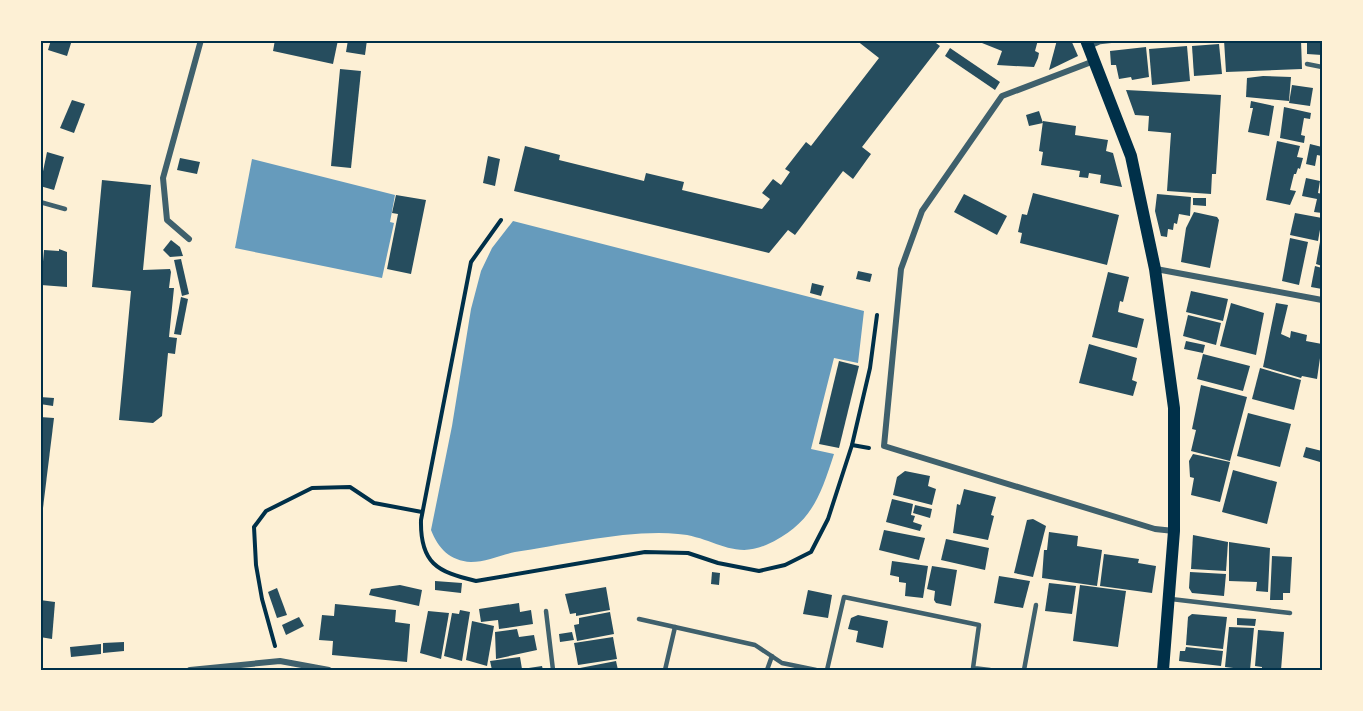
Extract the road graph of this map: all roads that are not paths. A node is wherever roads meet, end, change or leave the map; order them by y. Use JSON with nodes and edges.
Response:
{"nodes":[{"id":1,"x":201,"y":40,"type":"edge"},
{"id":2,"x":1118,"y":40,"type":"edge"},
{"id":3,"x":1087,"y":44,"type":"edge"},
{"id":4,"x":1094,"y":60,"type":"junction"},
{"id":5,"x":1307,"y":64,"type":"dead end"},
{"id":6,"x":1323,"y":67,"type":"edge"},
{"id":7,"x":40,"y":202,"type":"edge"},
{"id":8,"x":64,"y":209,"type":"dead end"},
{"id":9,"x":189,"y":240,"type":"dead end"},
{"id":10,"x":1155,"y":269,"type":"junction"},
{"id":11,"x":1323,"y":300,"type":"edge"},
{"id":12,"x":1174,"y":531,"type":"junction"},
{"id":13,"x":1170,"y":599,"type":"junction"},
{"id":14,"x":1036,"y":605,"type":"dead end"},
{"id":15,"x":546,"y":611,"type":"dead end"},
{"id":16,"x":1290,"y":613,"type":"dead end"},
{"id":17,"x":639,"y":619,"type":"dead end"},
{"id":18,"x":675,"y":627,"type":"junction"},
{"id":19,"x":772,"y":656,"type":"junction"},
{"id":20,"x":280,"y":661,"type":"junction"},
{"id":21,"x":973,"y":669,"type":"edge"},
{"id":22,"x":190,"y":670,"type":"edge"},
{"id":23,"x":280,"y":670,"type":"edge"},
{"id":24,"x":328,"y":670,"type":"edge"},
{"id":25,"x":554,"y":670,"type":"edge"},
{"id":26,"x":665,"y":670,"type":"edge"},
{"id":27,"x":766,"y":670,"type":"edge"},
{"id":28,"x":816,"y":670,"type":"edge"},
{"id":29,"x":827,"y":670,"type":"edge"},
{"id":30,"x":990,"y":670,"type":"edge"},
{"id":31,"x":1024,"y":670,"type":"edge"},
{"id":32,"x":1163,"y":670,"type":"edge"}],
"edges":[{"from":1,"to":9,"type":"street"},
{"from":2,"to":3,"type":"lane"},
{"from":3,"to":4,"type":"main road"},
{"from":4,"to":10,"type":"main road"},
{"from":4,"to":12,"type":"street"},
{"from":5,"to":6,"type":"lane"},
{"from":7,"to":8,"type":"lane"},
{"from":10,"to":11,"type":"street"},
{"from":10,"to":12,"type":"main road"},
{"from":12,"to":13,"type":"main road"},
{"from":13,"to":16,"type":"lane"},
{"from":13,"to":32,"type":"main road"},
{"from":14,"to":31,"type":"lane"},
{"from":15,"to":25,"type":"lane"},
{"from":17,"to":18,"type":"lane"},
{"from":18,"to":19,"type":"lane"},
{"from":18,"to":26,"type":"lane"},
{"from":19,"to":27,"type":"lane"},
{"from":19,"to":28,"type":"lane"},
{"from":20,"to":22,"type":"street"},
{"from":20,"to":23,"type":"street"},
{"from":20,"to":24,"type":"street"},
{"from":21,"to":29,"type":"lane"},
{"from":21,"to":30,"type":"lane"}]}
